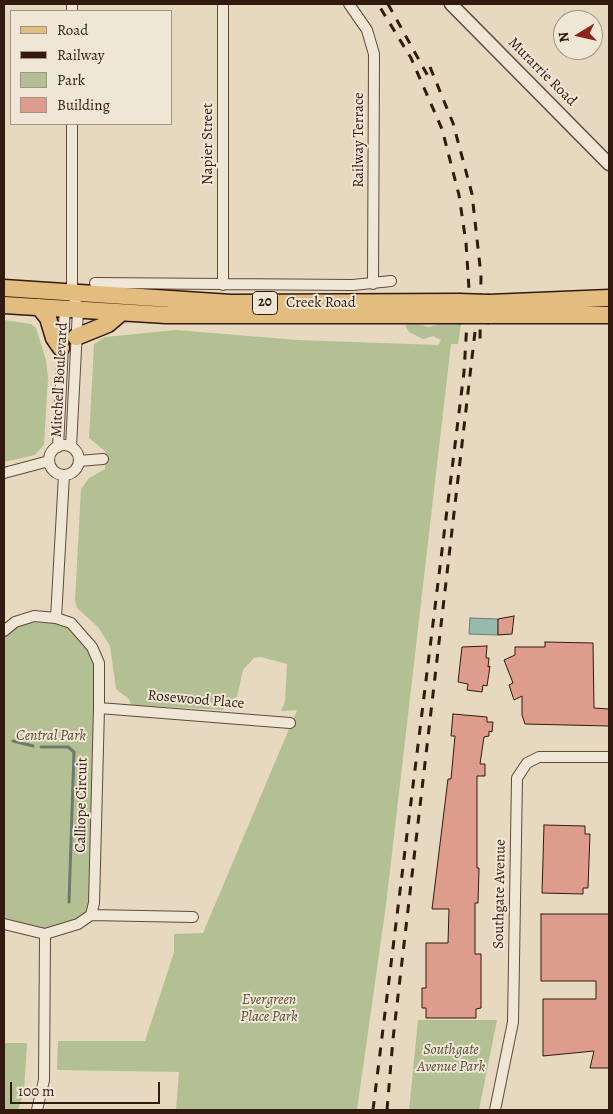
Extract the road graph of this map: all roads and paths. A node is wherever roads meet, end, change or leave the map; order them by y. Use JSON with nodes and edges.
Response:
{"nodes":[{"id":1,"x":223,"y":4,"type":"edge"},
{"id":2,"x":349,"y":4,"type":"edge"},
{"id":3,"x":451,"y":4,"type":"edge"},
{"id":4,"x":72,"y":125,"type":"edge"},
{"id":5,"x":609,"y":164,"type":"edge"},
{"id":6,"x":392,"y":281,"type":"dead end"},
{"id":7,"x":95,"y":283,"type":"dead end"},
{"id":8,"x":373,"y":284,"type":"junction"},
{"id":9,"x":223,"y":285,"type":"junction"},
{"id":10,"x":4,"y":288,"type":"edge"},
{"id":11,"x":72,"y":292,"type":"junction"},
{"id":12,"x":609,"y":298,"type":"edge"},
{"id":13,"x":4,"y":306,"type":"edge"},
{"id":14,"x":39,"y":307,"type":"junction"},
{"id":15,"x":71,"y":309,"type":"junction"},
{"id":16,"x":459,"y":309,"type":"junction"},
{"id":17,"x":489,"y":309,"type":"junction"},
{"id":18,"x":121,"y":313,"type":"junction"},
{"id":19,"x":609,"y":314,"type":"edge"},
{"id":20,"x":76,"y":337,"type":"junction"},
{"id":21,"x":61,"y":348,"type":"junction"},
{"id":22,"x":58,"y":447,"type":"junction"},
{"id":23,"x":72,"y":447,"type":"junction"},
{"id":24,"x":103,"y":459,"type":"dead end"},
{"id":25,"x":49,"y":461,"type":"junction"},
{"id":26,"x":79,"y":461,"type":"junction"},
{"id":27,"x":4,"y":473,"type":"edge"},
{"id":28,"x":64,"y":475,"type":"junction"},
{"id":29,"x":56,"y":618,"type":"junction"},
{"id":30,"x":4,"y":631,"type":"edge"},
{"id":31,"x":99,"y":708,"type":"junction"},
{"id":32,"x":290,"y":723,"type":"dead end"},
{"id":33,"x":609,"y":757,"type":"edge"},
{"id":34,"x":91,"y":915,"type":"junction"},
{"id":35,"x":193,"y":917,"type":"dead end"},
{"id":36,"x":4,"y":924,"type":"edge"},
{"id":37,"x":45,"y":934,"type":"junction"},
{"id":38,"x":37,"y":1110,"type":"edge"},
{"id":39,"x":495,"y":1110,"type":"edge"}],
"edges":[{"from":1,"to":9,"type":"street","name":"Napier Street"},
{"from":2,"to":8,"type":"street","name":"Railway Terrace"},
{"from":3,"to":5,"type":"street","name":"Murarrie Road"},
{"from":4,"to":11,"type":"street","name":"Mitchell Boulevard"},
{"from":6,"to":8,"type":"street","name":"Creek Road"},
{"from":7,"to":9,"type":"street","name":"Creek Road"},
{"from":8,"to":9,"type":"street","name":"Creek Road"},
{"from":10,"to":11,"type":"main road","name":"Creek Road","number":"20"},
{"from":11,"to":15,"type":"street","name":"Mitchell Boulevard"},
{"from":11,"to":16,"type":"main road","name":"Creek Road","number":"20"},
{"from":12,"to":17,"type":"main road","name":"Creek Road","number":"20"},
{"from":13,"to":14,"type":"main road","name":"Creek Road","number":"20"},
{"from":14,"to":15,"type":"main road","name":"Creek Road","number":"20"},
{"from":14,"to":21,"type":"main road"},
{"from":15,"to":18,"type":"main road","name":"Creek Road","number":"20"},
{"from":15,"to":20,"type":"street","name":"Mitchell Boulevard"},
{"from":15,"to":21,"type":"street","name":"Mitchell Boulevard"},
{"from":16,"to":17,"type":"main road","name":"Creek Road","number":"20","bridge":true},
{"from":16,"to":18,"type":"main road","name":"Creek Road","number":"20"},
{"from":17,"to":19,"type":"main road","name":"Creek Road","number":"20"},
{"from":18,"to":20,"type":"main road"},
{"from":20,"to":23,"type":"street","name":"Mitchell Boulevard"},
{"from":21,"to":22,"type":"street","name":"Mitchell Boulevard"},
{"from":22,"to":23,"type":"street","name":"Mitchell Boulevard"},
{"from":22,"to":25,"type":"street","name":"Mitchell Boulevard"},
{"from":23,"to":26,"type":"street","name":"Mitchell Boulevard"},
{"from":24,"to":26,"type":"street"},
{"from":25,"to":27,"type":"street"},
{"from":25,"to":28,"type":"street"},
{"from":26,"to":28,"type":"street"},
{"from":28,"to":29,"type":"street"},
{"from":29,"to":30,"type":"street","name":"Calliope Circuit"},
{"from":29,"to":31,"type":"street","name":"Calliope Circuit"},
{"from":31,"to":32,"type":"street","name":"Rosewood Place"},
{"from":31,"to":34,"type":"street","name":"Calliope Circuit"},
{"from":33,"to":39,"type":"street","name":"Southgate Avenue"},
{"from":34,"to":35,"type":"street"},
{"from":34,"to":37,"type":"street"},
{"from":36,"to":37,"type":"street"},
{"from":37,"to":38,"type":"street"}]}
